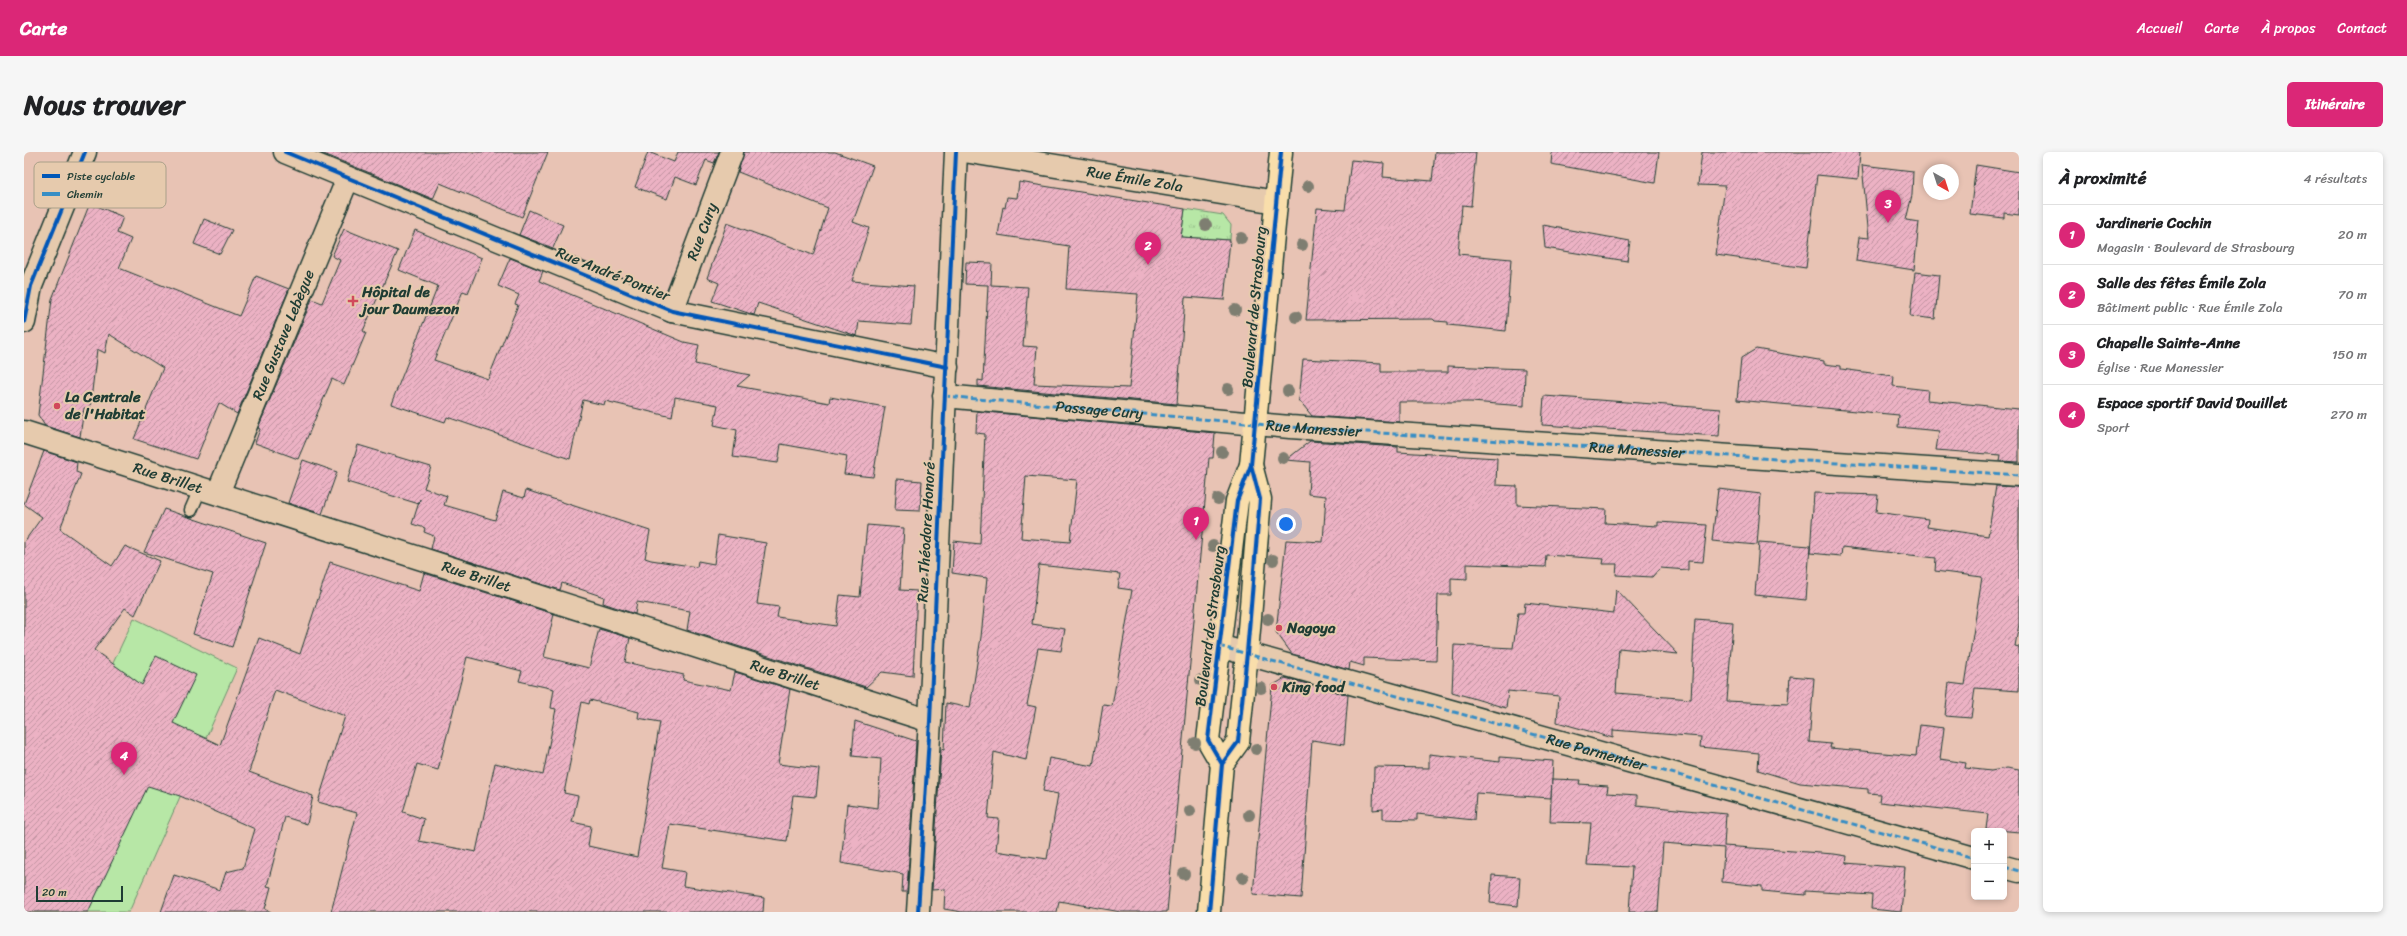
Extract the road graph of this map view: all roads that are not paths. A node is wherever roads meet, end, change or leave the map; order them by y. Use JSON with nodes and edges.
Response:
{"nodes":[{"id":1,"x":84,"y":152,"type":"edge"},
{"id":2,"x":285,"y":152,"type":"edge"},
{"id":3,"x":732,"y":152,"type":"edge"},
{"id":4,"x":956,"y":152,"type":"edge"},
{"id":5,"x":970,"y":152,"type":"edge"},
{"id":6,"x":1281,"y":152,"type":"edge"},
{"id":7,"x":80,"y":162,"type":"edge"},
{"id":8,"x":348,"y":178,"type":"junction"},
{"id":9,"x":1276,"y":202,"type":"junction"},
{"id":10,"x":62,"y":208,"type":"edge"},
{"id":11,"x":672,"y":311,"type":"junction"},
{"id":12,"x":24,"y":322,"type":"edge"},
{"id":13,"x":947,"y":367,"type":"junction"},
{"id":14,"x":944,"y":396,"type":"junction"},
{"id":15,"x":1255,"y":424,"type":"junction"},
{"id":16,"x":24,"y":432,"type":"edge"},
{"id":17,"x":1251,"y":465,"type":"junction"},
{"id":18,"x":2019,"y":475,"type":"edge"},
{"id":19,"x":210,"y":490,"type":"junction"},
{"id":20,"x":191,"y":510,"type":"dead end"},
{"id":21,"x":1219,"y":646,"type":"junction"},
{"id":22,"x":1247,"y":654,"type":"junction"},
{"id":23,"x":930,"y":721,"type":"junction"},
{"id":24,"x":1222,"y":764,"type":"junction"},
{"id":25,"x":1971,"y":857,"type":"edge"},
{"id":26,"x":2007,"y":868,"type":"edge"},
{"id":27,"x":2019,"y":871,"type":"edge"},
{"id":28,"x":918,"y":912,"type":"edge"},
{"id":29,"x":1209,"y":912,"type":"edge"}],
"edges":[{"from":1,"to":7,"type":"street"},
{"from":2,"to":8,"type":"street","name":"Rue André Pontier"},
{"from":3,"to":11,"type":"street","name":"Rue Cury"},
{"from":4,"to":13,"type":"street","name":"Rue Théodore Honoré"},
{"from":5,"to":9,"type":"street","name":"Rue Émile Zola"},
{"from":6,"to":9,"type":"main road","name":"Boulevard de Strasbourg"},
{"from":8,"to":11,"type":"street","name":"Rue André Pontier"},
{"from":8,"to":19,"type":"street","name":"Rue Gustave Lebègue"},
{"from":9,"to":15,"type":"main road","name":"Boulevard de Strasbourg"},
{"from":10,"to":12,"type":"street"},
{"from":11,"to":13,"type":"street","name":"Rue André Pontier"},
{"from":13,"to":14,"type":"street","name":"Rue Théodore Honoré"},
{"from":14,"to":15,"type":"street","name":"Passage Cury"},
{"from":14,"to":23,"type":"street","name":"Rue Théodore Honoré"},
{"from":15,"to":17,"type":"main road","name":"Boulevard de Strasbourg"},
{"from":15,"to":18,"type":"street","name":"Rue Manessier"},
{"from":16,"to":19,"type":"street","name":"Rue Brillet"},
{"from":17,"to":21,"type":"main road","name":"Boulevard de Strasbourg"},
{"from":17,"to":22,"type":"main road","name":"Boulevard de Strasbourg"},
{"from":19,"to":20,"type":"lane"},
{"from":19,"to":23,"type":"street","name":"Rue Brillet"},
{"from":21,"to":22,"type":"street","name":"Rue Parmentier"},
{"from":21,"to":24,"type":"main road","name":"Boulevard de Strasbourg"},
{"from":22,"to":24,"type":"main road","name":"Boulevard de Strasbourg"},
{"from":22,"to":25,"type":"street","name":"Rue Parmentier"},
{"from":23,"to":28,"type":"street","name":"Rue Théodore Honoré"},
{"from":24,"to":29,"type":"main road"},
{"from":26,"to":27,"type":"street"}]}
